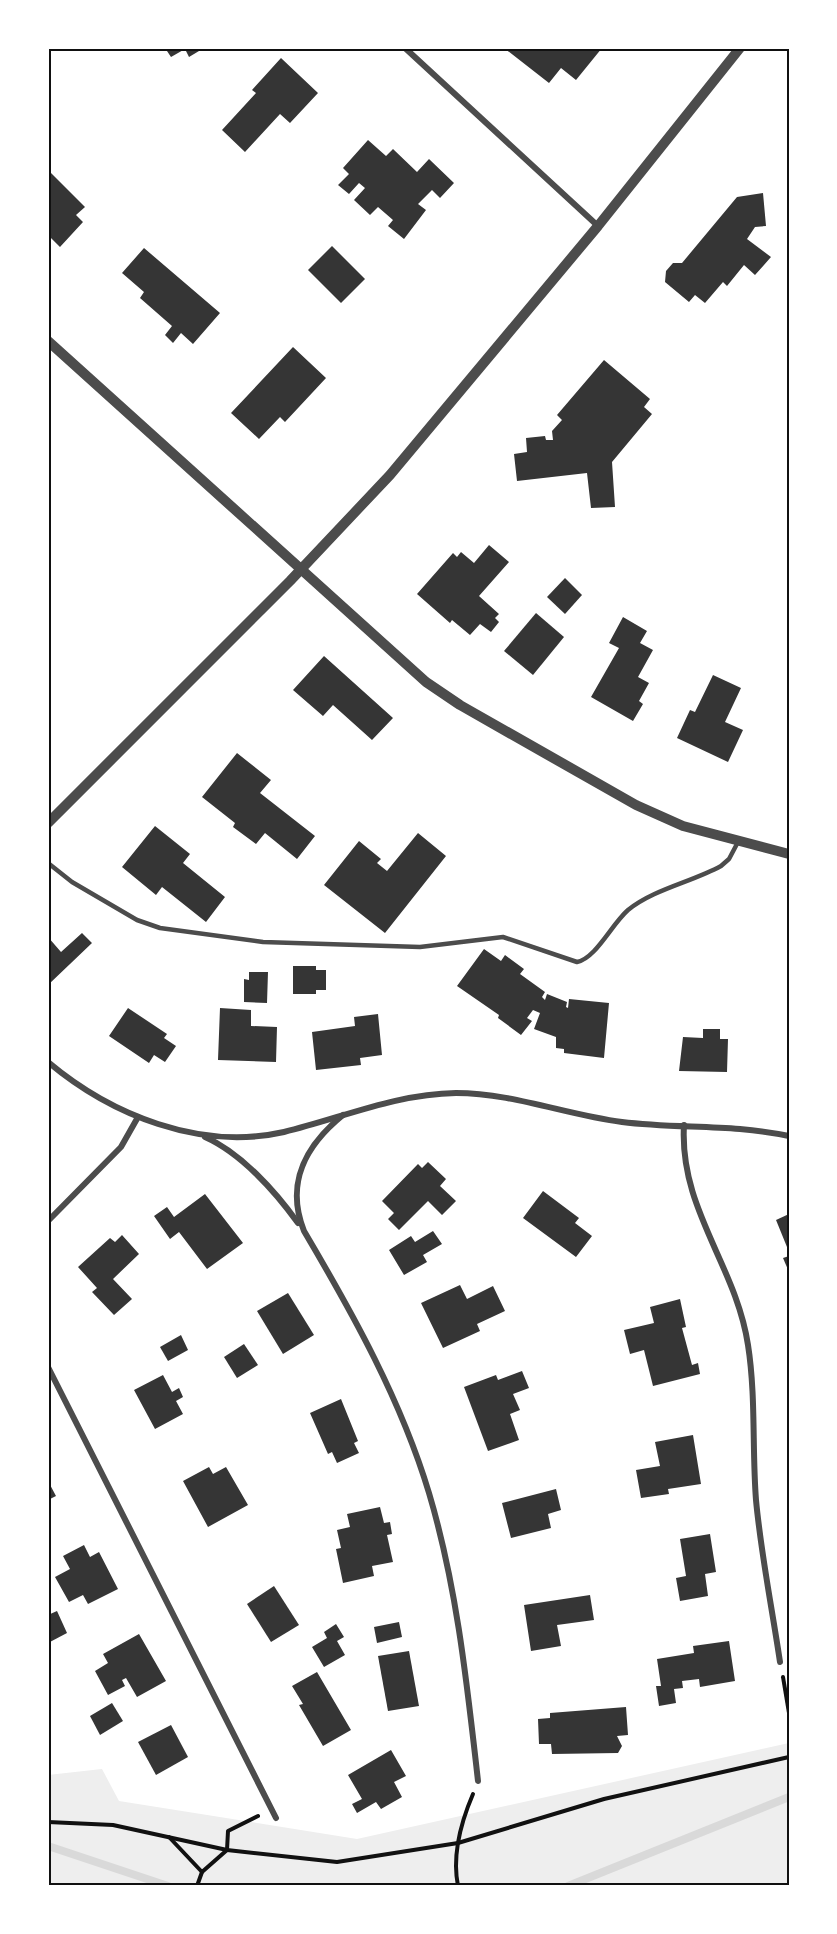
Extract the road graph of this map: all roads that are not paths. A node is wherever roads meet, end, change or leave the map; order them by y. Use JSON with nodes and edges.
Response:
{"nodes":[{"id":1,"x":405,"y":48,"type":"edge"},
{"id":2,"x":740,"y":48,"type":"edge"},
{"id":3,"x":598,"y":226,"type":"junction"},
{"id":4,"x":48,"y":341,"type":"edge"},
{"id":5,"x":301,"y":570,"type":"junction"},
{"id":6,"x":48,"y":823,"type":"edge"},
{"id":7,"x":738,"y":842,"type":"junction"},
{"id":8,"x":789,"y":854,"type":"edge"},
{"id":9,"x":48,"y":863,"type":"edge"},
{"id":10,"x":48,"y":1062,"type":"edge"},
{"id":11,"x":345,"y":1113,"type":"junction"},
{"id":12,"x":138,"y":1117,"type":"junction"},
{"id":13,"x":684,"y":1125,"type":"junction"},
{"id":14,"x":190,"y":1132,"type":"junction"},
{"id":15,"x":789,"y":1136,"type":"edge"},
{"id":16,"x":48,"y":1221,"type":"edge"},
{"id":17,"x":304,"y":1231,"type":"junction"},
{"id":18,"x":48,"y":1367,"type":"edge"},
{"id":19,"x":780,"y":1662,"type":"road end"},
{"id":20,"x":478,"y":1781,"type":"road end"},
{"id":21,"x":276,"y":1818,"type":"dead end"}],
"edges":[{"from":1,"to":3,"type":"street"},
{"from":2,"to":3,"type":"street"},
{"from":3,"to":5,"type":"street"},
{"from":4,"to":5,"type":"street"},
{"from":5,"to":6,"type":"street"},
{"from":5,"to":7,"type":"street"},
{"from":7,"to":8,"type":"street"},
{"from":7,"to":9,"type":"lane"},
{"from":10,"to":12,"type":"street"},
{"from":11,"to":13,"type":"street"},
{"from":11,"to":14,"type":"street"},
{"from":11,"to":17,"type":"street"},
{"from":12,"to":14,"type":"street"},
{"from":12,"to":16,"type":"street"},
{"from":13,"to":15,"type":"street"},
{"from":13,"to":19,"type":"street"},
{"from":14,"to":17,"type":"street"},
{"from":17,"to":20,"type":"street"},
{"from":18,"to":21,"type":"street"}]}
